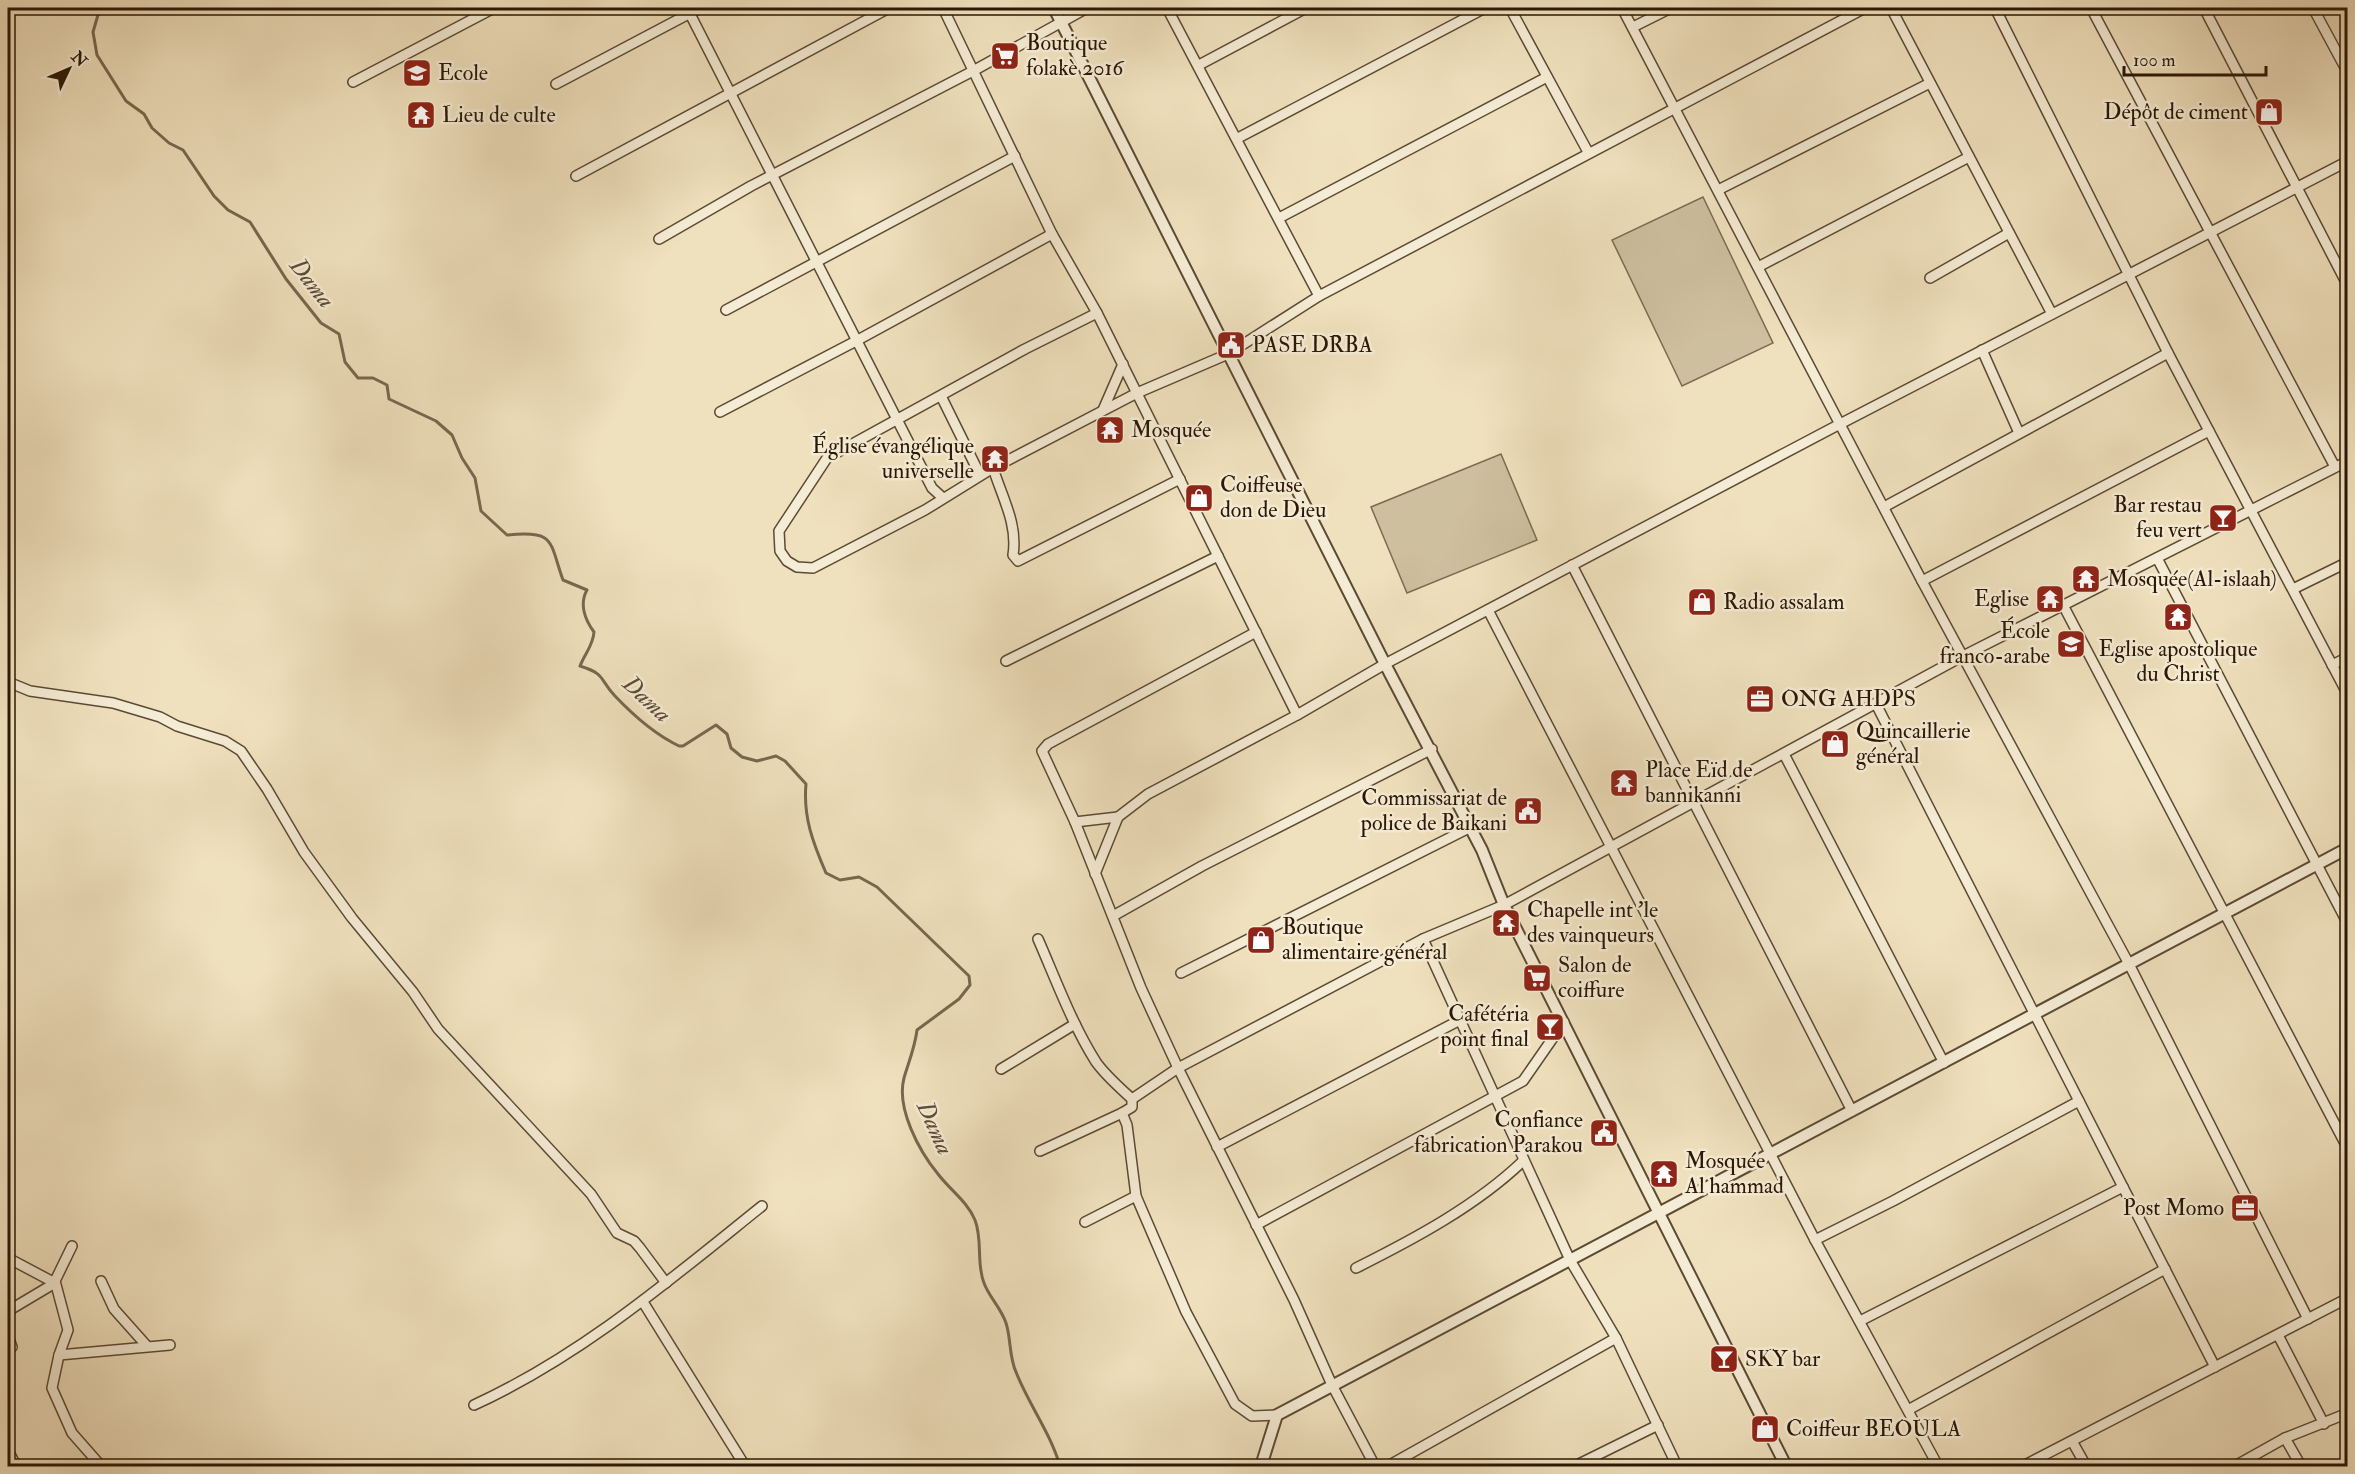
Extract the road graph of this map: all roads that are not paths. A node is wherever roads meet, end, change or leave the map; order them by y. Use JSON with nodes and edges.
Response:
{"nodes":[{"id":1,"x":494,"y":8,"type":"edge"},
{"id":2,"x":700,"y":8,"type":"edge"},
{"id":3,"x":889,"y":8,"type":"edge"},
{"id":4,"x":943,"y":8,"type":"edge"},
{"id":5,"x":1054,"y":8,"type":"edge"},
{"id":6,"x":1087,"y":8,"type":"edge"},
{"id":7,"x":1167,"y":8,"type":"edge"},
{"id":8,"x":1306,"y":8,"type":"edge"},
{"id":9,"x":1485,"y":8,"type":"edge"},
{"id":10,"x":1510,"y":8,"type":"edge"},
{"id":11,"x":1622,"y":8,"type":"edge"},
{"id":12,"x":1671,"y":8,"type":"edge"},
{"id":13,"x":1864,"y":8,"type":"edge"},
{"id":14,"x":1891,"y":8,"type":"edge"},
{"id":15,"x":1995,"y":8,"type":"edge"},
{"id":16,"x":2091,"y":8,"type":"edge"},
{"id":17,"x":2204,"y":8,"type":"edge"},
{"id":18,"x":2313,"y":8,"type":"edge"},
{"id":19,"x":688,"y":10,"type":"edge"},
{"id":20,"x":1061,"y":21,"type":"junction"},
{"id":21,"x":1633,"y":27,"type":"junction"},
{"id":22,"x":1199,"y":65,"type":"junction"},
{"id":23,"x":974,"y":71,"type":"junction"},
{"id":24,"x":2348,"y":73,"type":"edge"},
{"id":25,"x":1547,"y":77,"type":"junction"},
{"id":26,"x":353,"y":82,"type":"dead end"},
{"id":27,"x":1930,"y":83,"type":"junction"},
{"id":28,"x":556,"y":84,"type":"dead end"},
{"id":29,"x":731,"y":92,"type":"junction"},
{"id":30,"x":1674,"y":107,"type":"junction"},
{"id":31,"x":1238,"y":138,"type":"junction"},
{"id":32,"x":1588,"y":152,"type":"junction"},
{"id":33,"x":1015,"y":156,"type":"junction"},
{"id":34,"x":1970,"y":157,"type":"junction"},
{"id":35,"x":2348,"y":161,"type":"edge"},
{"id":36,"x":576,"y":176,"type":"dead end"},
{"id":37,"x":773,"y":177,"type":"junction"},
{"id":38,"x":2296,"y":187,"type":"junction"},
{"id":39,"x":1718,"y":190,"type":"junction"},
{"id":40,"x":1279,"y":218,"type":"junction"},
{"id":41,"x":2210,"y":232,"type":"junction"},
{"id":42,"x":2009,"y":233,"type":"junction"},
{"id":43,"x":1052,"y":234,"type":"junction"},
{"id":44,"x":659,"y":239,"type":"dead end"},
{"id":45,"x":818,"y":261,"type":"junction"},
{"id":46,"x":1758,"y":267,"type":"junction"},
{"id":47,"x":2129,"y":274,"type":"junction"},
{"id":48,"x":1930,"y":278,"type":"dead end"},
{"id":49,"x":2348,"y":286,"type":"edge"},
{"id":50,"x":1319,"y":296,"type":"junction"},
{"id":51,"x":726,"y":310,"type":"dead end"},
{"id":52,"x":1097,"y":313,"type":"junction"},
{"id":53,"x":2052,"y":314,"type":"junction"},
{"id":54,"x":856,"y":342,"type":"junction"},
{"id":55,"x":1983,"y":350,"type":"junction"},
{"id":56,"x":2168,"y":353,"type":"junction"},
{"id":57,"x":1228,"y":354,"type":"junction"},
{"id":58,"x":1123,"y":364,"type":"junction"},
{"id":59,"x":1137,"y":393,"type":"junction"},
{"id":60,"x":941,"y":396,"type":"junction"},
{"id":61,"x":1103,"y":410,"type":"junction"},
{"id":62,"x":720,"y":412,"type":"dead end"},
{"id":63,"x":897,"y":419,"type":"junction"},
{"id":64,"x":1840,"y":424,"type":"junction"},
{"id":65,"x":2210,"y":431,"type":"junction"},
{"id":66,"x":2019,"y":433,"type":"junction"},
{"id":67,"x":2348,"y":461,"type":"edge"},
{"id":68,"x":2335,"y":467,"type":"junction"},
{"id":69,"x":993,"y":468,"type":"junction"},
{"id":70,"x":981,"y":475,"type":"junction"},
{"id":71,"x":1180,"y":479,"type":"junction"},
{"id":72,"x":943,"y":498,"type":"junction"},
{"id":73,"x":1884,"y":507,"type":"junction"},
{"id":74,"x":2251,"y":510,"type":"junction"},
{"id":75,"x":1218,"y":556,"type":"junction"},
{"id":76,"x":2157,"y":558,"type":"junction"},
{"id":77,"x":2348,"y":562,"type":"edge"},
{"id":78,"x":1572,"y":565,"type":"junction"},
{"id":79,"x":1922,"y":581,"type":"junction"},
{"id":80,"x":2293,"y":590,"type":"junction"},
{"id":81,"x":2063,"y":605,"type":"junction"},
{"id":82,"x":1488,"y":610,"type":"junction"},
{"id":83,"x":1256,"y":632,"type":"junction"},
{"id":84,"x":1963,"y":657,"type":"junction"},
{"id":85,"x":2348,"y":657,"type":"edge"},
{"id":86,"x":1006,"y":661,"type":"dead end"},
{"id":87,"x":1385,"y":664,"type":"junction"},
{"id":88,"x":2331,"y":665,"type":"junction"},
{"id":89,"x":8,"y":682,"type":"edge"},
{"id":90,"x":2348,"y":695,"type":"edge"},
{"id":91,"x":1876,"y":704,"type":"junction"},
{"id":92,"x":1298,"y":716,"type":"junction"},
{"id":93,"x":1432,"y":749,"type":"junction"},
{"id":94,"x":1784,"y":754,"type":"junction"},
{"id":95,"x":1693,"y":802,"type":"junction"},
{"id":96,"x":1118,"y":818,"type":"junction"},
{"id":97,"x":1075,"y":822,"type":"junction"},
{"id":98,"x":1471,"y":827,"type":"junction"},
{"id":99,"x":1610,"y":847,"type":"junction"},
{"id":100,"x":2348,"y":848,"type":"edge"},
{"id":101,"x":2316,"y":865,"type":"junction"},
{"id":102,"x":1095,"y":874,"type":"junction"},
{"id":103,"x":1504,"y":905,"type":"junction"},
{"id":104,"x":2225,"y":913,"type":"junction"},
{"id":105,"x":1113,"y":916,"type":"junction"},
{"id":106,"x":2348,"y":924,"type":"edge"},
{"id":107,"x":1038,"y":939,"type":"dead end"},
{"id":108,"x":1423,"y":939,"type":"junction"},
{"id":109,"x":2129,"y":964,"type":"junction"},
{"id":110,"x":1181,"y":972,"type":"dead end"},
{"id":111,"x":2035,"y":1014,"type":"junction"},
{"id":112,"x":1460,"y":1020,"type":"junction"},
{"id":113,"x":1564,"y":1022,"type":"junction"},
{"id":114,"x":1075,"y":1024,"type":"junction"},
{"id":115,"x":1944,"y":1063,"type":"junction"},
{"id":116,"x":1178,"y":1068,"type":"junction"},
{"id":117,"x":1000,"y":1069,"type":"dead end"},
{"id":118,"x":1495,"y":1096,"type":"junction"},
{"id":119,"x":1132,"y":1099,"type":"junction"},
{"id":120,"x":2079,"y":1101,"type":"junction"},
{"id":121,"x":1852,"y":1111,"type":"junction"},
{"id":122,"x":1122,"y":1113,"type":"junction"},
{"id":123,"x":1217,"y":1147,"type":"junction"},
{"id":124,"x":2348,"y":1149,"type":"edge"},
{"id":125,"x":1040,"y":1151,"type":"dead end"},
{"id":126,"x":1770,"y":1155,"type":"junction"},
{"id":127,"x":1523,"y":1161,"type":"junction"},
{"id":128,"x":2124,"y":1187,"type":"junction"},
{"id":129,"x":1136,"y":1196,"type":"junction"},
{"id":130,"x":762,"y":1206,"type":"dead end"},
{"id":131,"x":1660,"y":1214,"type":"junction"},
{"id":132,"x":1085,"y":1222,"type":"dead end"},
{"id":133,"x":1256,"y":1225,"type":"junction"},
{"id":134,"x":1815,"y":1240,"type":"junction"},
{"id":135,"x":72,"y":1246,"type":"dead end"},
{"id":136,"x":8,"y":1258,"type":"edge"},
{"id":137,"x":1570,"y":1260,"type":"junction"},
{"id":138,"x":1356,"y":1268,"type":"dead end"},
{"id":139,"x":2165,"y":1269,"type":"junction"},
{"id":140,"x":100,"y":1281,"type":"dead end"},
{"id":141,"x":55,"y":1283,"type":"junction"},
{"id":142,"x":666,"y":1283,"type":"junction"},
{"id":143,"x":2348,"y":1298,"type":"edge"},
{"id":144,"x":643,"y":1302,"type":"junction"},
{"id":145,"x":8,"y":1311,"type":"edge"},
{"id":146,"x":2308,"y":1318,"type":"junction"},
{"id":147,"x":1860,"y":1321,"type":"junction"},
{"id":148,"x":2278,"y":1335,"type":"junction"},
{"id":149,"x":8,"y":1336,"type":"edge"},
{"id":150,"x":1616,"y":1338,"type":"junction"},
{"id":151,"x":146,"y":1345,"type":"junction"},
{"id":152,"x":170,"y":1345,"type":"dead end"},
{"id":153,"x":8,"y":1349,"type":"edge"},
{"id":154,"x":58,"y":1355,"type":"junction"},
{"id":155,"x":2215,"y":1367,"type":"junction"},
{"id":156,"x":1332,"y":1385,"type":"junction"},
{"id":157,"x":474,"y":1405,"type":"dead end"},
{"id":158,"x":1908,"y":1410,"type":"junction"},
{"id":159,"x":2348,"y":1413,"type":"edge"},
{"id":160,"x":1277,"y":1415,"type":"junction"},
{"id":161,"x":2324,"y":1424,"type":"junction"},
{"id":162,"x":1658,"y":1425,"type":"junction"},
{"id":163,"x":2285,"y":1438,"type":"junction"},
{"id":164,"x":2072,"y":1441,"type":"junction"},
{"id":165,"x":8,"y":1450,"type":"edge"},
{"id":166,"x":16,"y":1467,"type":"edge"},
{"id":167,"x":100,"y":1467,"type":"edge"},
{"id":168,"x":745,"y":1467,"type":"edge"},
{"id":169,"x":1261,"y":1467,"type":"edge"},
{"id":170,"x":1375,"y":1467,"type":"edge"},
{"id":171,"x":1388,"y":1467,"type":"edge"},
{"id":172,"x":1575,"y":1467,"type":"edge"},
{"id":173,"x":1677,"y":1467,"type":"edge"},
{"id":174,"x":1786,"y":1467,"type":"edge"},
{"id":175,"x":1938,"y":1467,"type":"edge"},
{"id":176,"x":2023,"y":1467,"type":"edge"},
{"id":177,"x":2086,"y":1467,"type":"edge"},
{"id":178,"x":2235,"y":1467,"type":"edge"},
{"id":179,"x":2301,"y":1467,"type":"edge"}],
"edges":[{"from":1,"to":26,"type":"street"},
{"from":2,"to":19,"type":"street"},
{"from":3,"to":29,"type":"street"},
{"from":4,"to":23,"type":"street"},
{"from":5,"to":20,"type":"street"},
{"from":6,"to":20,"type":"street"},
{"from":7,"to":22,"type":"street"},
{"from":8,"to":22,"type":"street"},
{"from":9,"to":31,"type":"street"},
{"from":10,"to":25,"type":"street"},
{"from":11,"to":21,"type":"street"},
{"from":12,"to":21,"type":"street"},
{"from":13,"to":30,"type":"street"},
{"from":14,"to":27,"type":"street"},
{"from":15,"to":47,"type":"street"},
{"from":16,"to":41,"type":"street"},
{"from":17,"to":38,"type":"street"},
{"from":18,"to":24,"type":"street"},
{"from":19,"to":28,"type":"street"},
{"from":19,"to":29,"type":"street"},
{"from":20,"to":23,"type":"street"},
{"from":20,"to":57,"type":"street"},
{"from":21,"to":30,"type":"street"},
{"from":22,"to":31,"type":"street"},
{"from":23,"to":33,"type":"street"},
{"from":23,"to":37,"type":"street"},
{"from":25,"to":32,"type":"street"},
{"from":25,"to":40,"type":"street"},
{"from":27,"to":34,"type":"street"},
{"from":27,"to":39,"type":"street"},
{"from":29,"to":36,"type":"street"},
{"from":29,"to":37,"type":"street"},
{"from":30,"to":32,"type":"street"},
{"from":30,"to":39,"type":"street"},
{"from":31,"to":40,"type":"street"},
{"from":32,"to":50,"type":"street"},
{"from":33,"to":43,"type":"street"},
{"from":33,"to":45,"type":"street"},
{"from":34,"to":42,"type":"street"},
{"from":34,"to":46,"type":"street"},
{"from":35,"to":38,"type":"street"},
{"from":37,"to":44,"type":"street"},
{"from":37,"to":45,"type":"street"},
{"from":38,"to":41,"type":"street"},
{"from":38,"to":49,"type":"street"},
{"from":39,"to":46,"type":"street"},
{"from":40,"to":50,"type":"street"},
{"from":41,"to":47,"type":"street"},
{"from":41,"to":68,"type":"street"},
{"from":42,"to":48,"type":"street"},
{"from":42,"to":53,"type":"street"},
{"from":43,"to":52,"type":"street"},
{"from":43,"to":54,"type":"street"},
{"from":45,"to":51,"type":"street"},
{"from":45,"to":54,"type":"street"},
{"from":46,"to":64,"type":"street"},
{"from":47,"to":53,"type":"street"},
{"from":47,"to":56,"type":"street"},
{"from":50,"to":57,"type":"street"},
{"from":52,"to":58,"type":"street"},
{"from":52,"to":60,"type":"street"},
{"from":53,"to":55,"type":"street"},
{"from":54,"to":62,"type":"street"},
{"from":54,"to":63,"type":"street"},
{"from":55,"to":64,"type":"street"},
{"from":55,"to":66,"type":"street"},
{"from":56,"to":65,"type":"street"},
{"from":56,"to":66,"type":"street"},
{"from":57,"to":59,"type":"street"},
{"from":57,"to":87,"type":"street"},
{"from":58,"to":59,"type":"street"},
{"from":58,"to":61,"type":"street"},
{"from":59,"to":61,"type":"street"},
{"from":59,"to":71,"type":"street"},
{"from":60,"to":63,"type":"street"},
{"from":60,"to":70,"type":"street"},
{"from":61,"to":69,"type":"street"},
{"from":63,"to":72,"type":"street"},
{"from":63,"to":72,"type":"street"},
{"from":64,"to":73,"type":"street"},
{"from":64,"to":78,"type":"street"},
{"from":65,"to":74,"type":"street"},
{"from":65,"to":79,"type":"street"},
{"from":66,"to":73,"type":"street"},
{"from":67,"to":68,"type":"street"},
{"from":68,"to":74,"type":"street"},
{"from":69,"to":70,"type":"street"},
{"from":69,"to":71,"type":"street"},
{"from":70,"to":72,"type":"street"},
{"from":71,"to":75,"type":"street"},
{"from":73,"to":79,"type":"street"},
{"from":74,"to":76,"type":"street"},
{"from":74,"to":80,"type":"street"},
{"from":75,"to":83,"type":"street"},
{"from":75,"to":86,"type":"street"},
{"from":76,"to":81,"type":"street"},
{"from":76,"to":101,"type":"street"},
{"from":77,"to":80,"type":"street"},
{"from":78,"to":82,"type":"street"},
{"from":78,"to":95,"type":"street"},
{"from":79,"to":84,"type":"street"},
{"from":80,"to":88,"type":"street"},
{"from":81,"to":84,"type":"street"},
{"from":81,"to":104,"type":"street"},
{"from":82,"to":87,"type":"street"},
{"from":82,"to":99,"type":"street"},
{"from":83,"to":92,"type":"street"},
{"from":83,"to":97,"type":"street"},
{"from":84,"to":91,"type":"street"},
{"from":84,"to":109,"type":"street"},
{"from":85,"to":88,"type":"street"},
{"from":87,"to":92,"type":"street"},
{"from":87,"to":93,"type":"street"},
{"from":88,"to":90,"type":"street"},
{"from":89,"to":142,"type":"street"},
{"from":91,"to":94,"type":"street"},
{"from":91,"to":111,"type":"street"},
{"from":92,"to":96,"type":"street"},
{"from":93,"to":98,"type":"street"},
{"from":93,"to":105,"type":"street"},
{"from":94,"to":95,"type":"street"},
{"from":94,"to":115,"type":"street"},
{"from":95,"to":99,"type":"street"},
{"from":95,"to":121,"type":"street"},
{"from":96,"to":97,"type":"street"},
{"from":96,"to":102,"type":"street"},
{"from":97,"to":102,"type":"street"},
{"from":98,"to":103,"type":"street"},
{"from":98,"to":110,"type":"street"},
{"from":99,"to":103,"type":"street"},
{"from":99,"to":126,"type":"street"},
{"from":100,"to":101,"type":"street"},
{"from":101,"to":104,"type":"street"},
{"from":101,"to":106,"type":"street"},
{"from":102,"to":105,"type":"street"},
{"from":103,"to":108,"type":"street"},
{"from":103,"to":113,"type":"street"},
{"from":104,"to":109,"type":"street"},
{"from":104,"to":124,"type":"street"},
{"from":105,"to":116,"type":"street"},
{"from":107,"to":114,"type":"street"},
{"from":108,"to":112,"type":"street"},
{"from":108,"to":116,"type":"street"},
{"from":109,"to":111,"type":"street"},
{"from":109,"to":146,"type":"street"},
{"from":111,"to":115,"type":"street"},
{"from":111,"to":120,"type":"street"},
{"from":112,"to":118,"type":"street"},
{"from":112,"to":123,"type":"street"},
{"from":113,"to":118,"type":"street"},
{"from":113,"to":131,"type":"street"},
{"from":114,"to":117,"type":"street"},
{"from":114,"to":119,"type":"street"},
{"from":115,"to":121,"type":"street"},
{"from":116,"to":119,"type":"street"},
{"from":116,"to":123,"type":"street"},
{"from":118,"to":127,"type":"street"},
{"from":118,"to":133,"type":"street"},
{"from":119,"to":122,"type":"street"},
{"from":120,"to":128,"type":"street"},
{"from":120,"to":134,"type":"street"},
{"from":121,"to":126,"type":"street"},
{"from":122,"to":125,"type":"street"},
{"from":122,"to":129,"type":"street"},
{"from":123,"to":133,"type":"street"},
{"from":126,"to":131,"type":"street"},
{"from":126,"to":134,"type":"street"},
{"from":127,"to":137,"type":"street"},
{"from":127,"to":138,"type":"street"},
{"from":128,"to":139,"type":"street"},
{"from":128,"to":147,"type":"street"},
{"from":129,"to":132,"type":"street"},
{"from":129,"to":160,"type":"street"},
{"from":130,"to":142,"type":"street"},
{"from":131,"to":137,"type":"street"},
{"from":131,"to":174,"type":"street"},
{"from":133,"to":156,"type":"street"},
{"from":134,"to":147,"type":"street"},
{"from":135,"to":141,"type":"street"},
{"from":136,"to":141,"type":"street"},
{"from":137,"to":150,"type":"street"},
{"from":137,"to":156,"type":"street"},
{"from":139,"to":155,"type":"street"},
{"from":139,"to":158,"type":"street"},
{"from":140,"to":151,"type":"street"},
{"from":141,"to":145,"type":"street"},
{"from":141,"to":154,"type":"street"},
{"from":142,"to":144,"type":"street"},
{"from":143,"to":146,"type":"street"},
{"from":144,"to":157,"type":"street"},
{"from":144,"to":168,"type":"street"},
{"from":146,"to":148,"type":"street"},
{"from":147,"to":158,"type":"street"},
{"from":148,"to":155,"type":"street"},
{"from":148,"to":161,"type":"street"},
{"from":149,"to":153,"type":"street"},
{"from":150,"to":162,"type":"street"},
{"from":150,"to":171,"type":"street"},
{"from":151,"to":152,"type":"street"},
{"from":151,"to":154,"type":"street"},
{"from":154,"to":167,"type":"street"},
{"from":155,"to":164,"type":"street"},
{"from":156,"to":160,"type":"street"},
{"from":156,"to":170,"type":"street"},
{"from":158,"to":175,"type":"street"},
{"from":159,"to":161,"type":"street"},
{"from":160,"to":169,"type":"street"},
{"from":161,"to":163,"type":"street"},
{"from":162,"to":172,"type":"street"},
{"from":162,"to":173,"type":"street"},
{"from":163,"to":178,"type":"street"},
{"from":163,"to":179,"type":"street"},
{"from":164,"to":176,"type":"street"},
{"from":164,"to":177,"type":"street"},
{"from":165,"to":166,"type":"street"}]}
